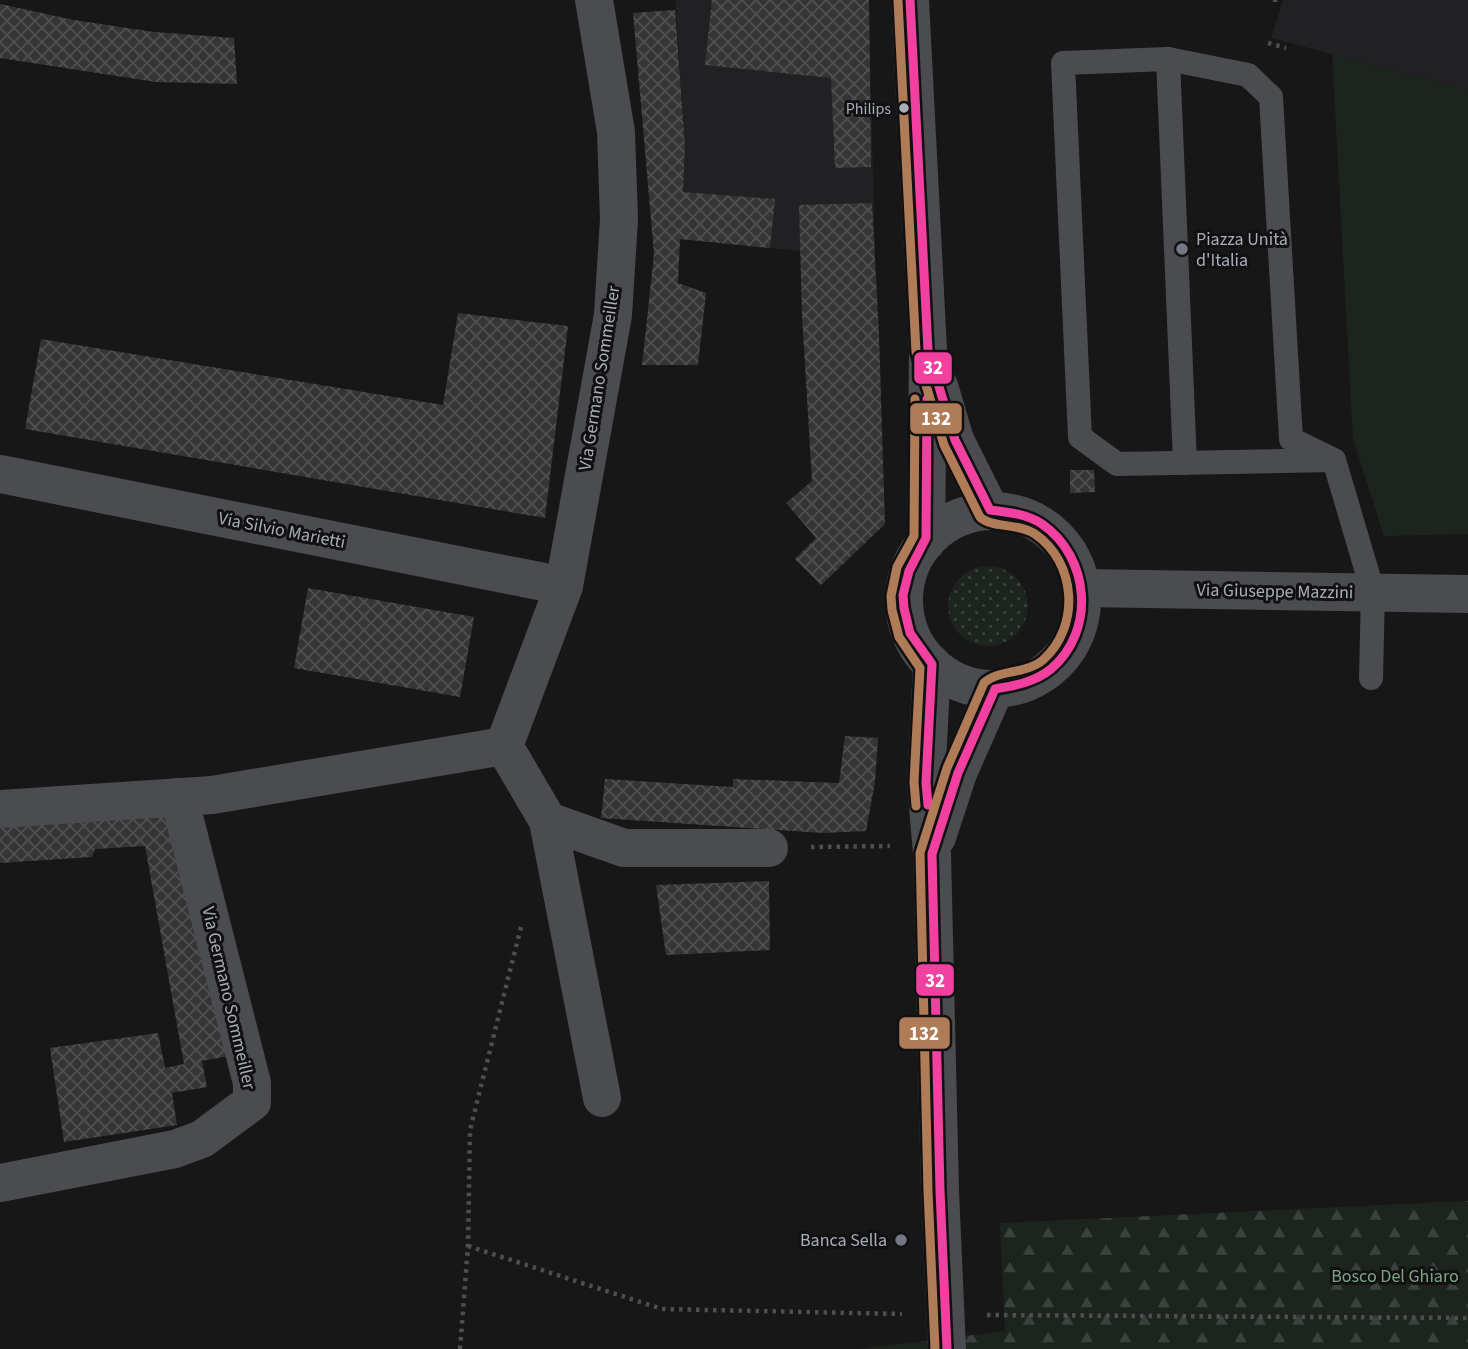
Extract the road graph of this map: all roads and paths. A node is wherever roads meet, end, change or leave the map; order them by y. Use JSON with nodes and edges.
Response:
{"nodes":[{"id":1,"x":594,"y":0,"type":"edge"},
{"id":2,"x":911,"y":0,"type":"edge"},
{"id":3,"x":1268,"y":43,"type":"dead end"},
{"id":4,"x":1286,"y":48,"type":"dead end"},
{"id":5,"x":1168,"y":59,"type":"junction"},
{"id":6,"x":928,"y":350,"type":"junction"},
{"id":7,"x":1335,"y":460,"type":"junction"},
{"id":8,"x":1185,"y":463,"type":"junction"},
{"id":9,"x":0,"y":474,"type":"edge"},
{"id":10,"x":990,"y":510,"type":"junction"},
{"id":11,"x":926,"y":542,"type":"junction"},
{"id":12,"x":564,"y":586,"type":"junction"},
{"id":13,"x":1083,"y":588,"type":"junction"},
{"id":14,"x":1373,"y":593,"type":"junction"},
{"id":15,"x":1468,"y":594,"type":"edge"},
{"id":16,"x":932,"y":664,"type":"junction"},
{"id":17,"x":1371,"y":678,"type":"dead end"},
{"id":18,"x":995,"y":689,"type":"junction"},
{"id":19,"x":503,"y":746,"type":"junction"},
{"id":20,"x":179,"y":797,"type":"junction"},
{"id":21,"x":0,"y":809,"type":"edge"},
{"id":22,"x":548,"y":821,"type":"junction"},
{"id":23,"x":889,"y":846,"type":"dead end"},
{"id":24,"x":769,"y":848,"type":"joint"},
{"id":25,"x":932,"y":854,"type":"junction"},
{"id":26,"x":524,"y":915,"type":"dead end"},
{"id":27,"x":602,"y":1098,"type":"dead end"},
{"id":28,"x":0,"y":1183,"type":"edge"},
{"id":29,"x":468,"y":1246,"type":"junction"},
{"id":30,"x":914,"y":1314,"type":"dead end"},
{"id":31,"x":1000,"y":1315,"type":"dead end"},
{"id":32,"x":1468,"y":1318,"type":"edge"},
{"id":33,"x":460,"y":1349,"type":"edge"},
{"id":34,"x":947,"y":1349,"type":"edge"}],
"edges":[{"from":1,"to":12,"type":"street","name":"Via Germano Sommeiller"},
{"from":2,"to":6,"type":"street"},
{"from":3,"to":4,"type":"path"},
{"from":5,"to":7,"type":"lane"},
{"from":5,"to":8,"type":"lane"},
{"from":5,"to":8,"type":"lane"},
{"from":6,"to":10,"type":"street"},
{"from":6,"to":11,"type":"street"},
{"from":7,"to":8,"type":"lane"},
{"from":7,"to":14,"type":"lane"},
{"from":9,"to":12,"type":"street","name":"Via Silvio Marietti"},
{"from":10,"to":11,"type":"street"},
{"from":10,"to":13,"type":"street"},
{"from":11,"to":16,"type":"street"},
{"from":12,"to":19,"type":"street","name":"Via Germano Sommeiller"},
{"from":13,"to":14,"type":"street","name":"Via Giuseppe Mazzini"},
{"from":13,"to":18,"type":"street"},
{"from":14,"to":15,"type":"street","name":"Via Giuseppe Mazzini"},
{"from":14,"to":17,"type":"lane"},
{"from":16,"to":18,"type":"street"},
{"from":16,"to":25,"type":"street"},
{"from":18,"to":25,"type":"street"},
{"from":19,"to":20,"type":"street"},
{"from":19,"to":22,"type":"street"},
{"from":20,"to":21,"type":"street"},
{"from":20,"to":28,"type":"street","name":"Via Germano Sommeiller"},
{"from":22,"to":24,"type":"street"},
{"from":22,"to":27,"type":"street"},
{"from":23,"to":24,"type":"path"},
{"from":25,"to":34,"type":"street","bridge":true},
{"from":26,"to":29,"type":"path"},
{"from":29,"to":30,"type":"path"},
{"from":29,"to":33,"type":"path"},
{"from":31,"to":32,"type":"path"}]}
